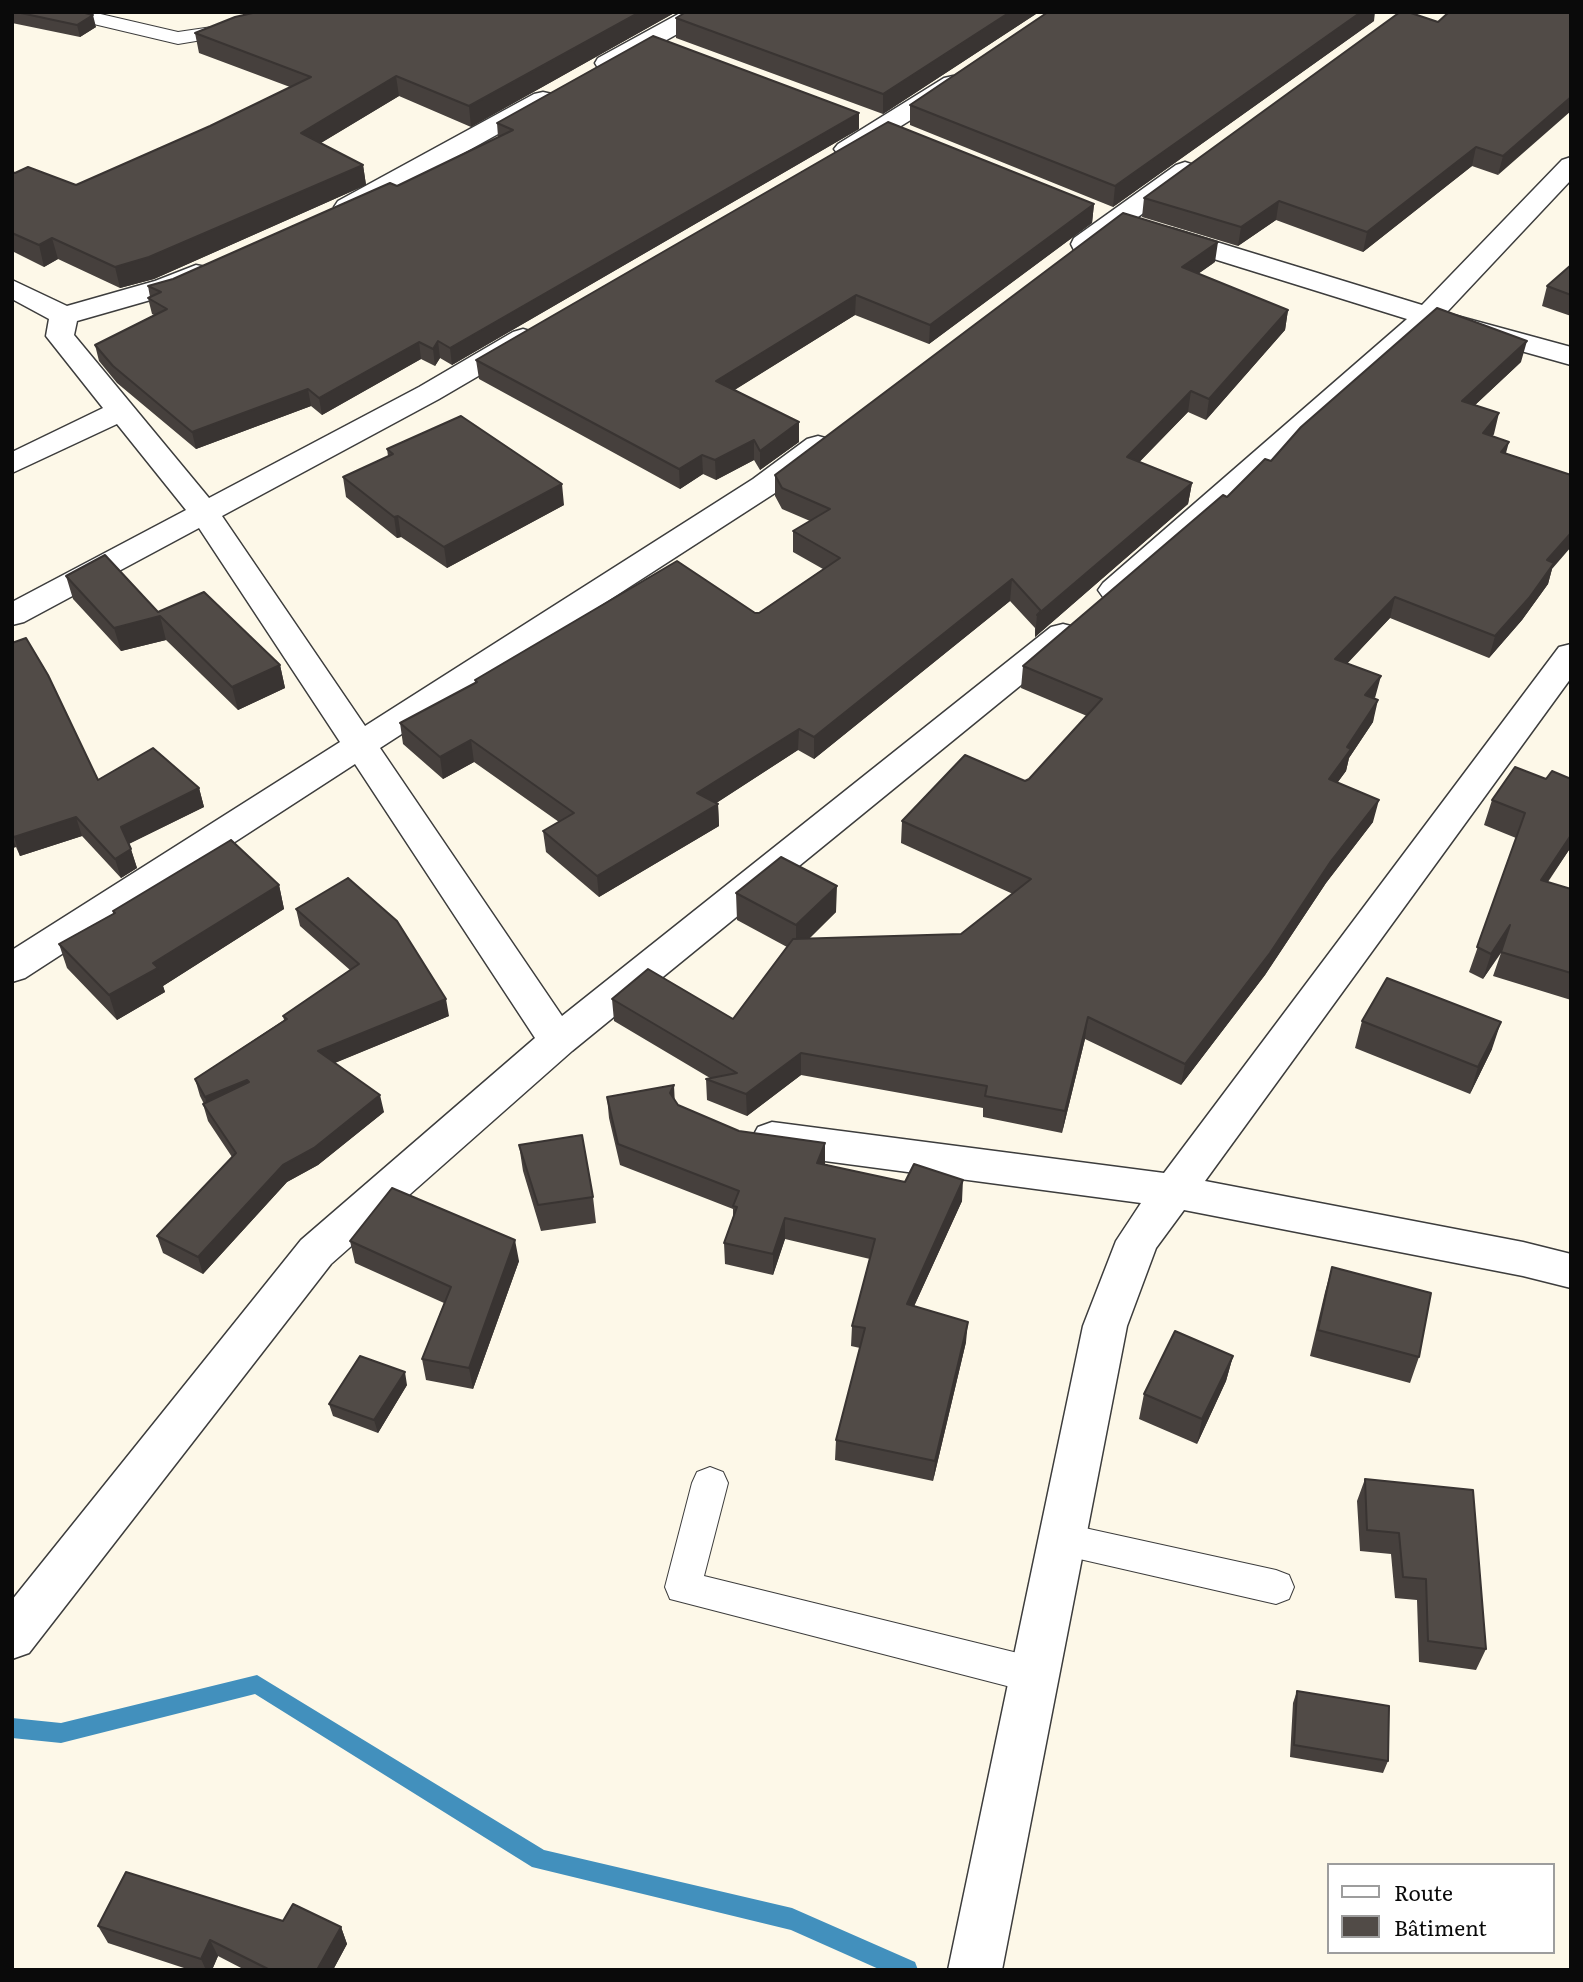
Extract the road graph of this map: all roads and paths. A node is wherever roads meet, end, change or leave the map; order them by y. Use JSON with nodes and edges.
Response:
{"nodes":[{"id":1,"x":78,"y":12,"type":"edge"},
{"id":2,"x":287,"y":12,"type":"edge"},
{"id":3,"x":700,"y":12,"type":"edge"},
{"id":4,"x":650,"y":39,"type":"junction"},
{"id":5,"x":676,"y":49,"type":"edge"},
{"id":6,"x":979,"y":66,"type":"edge"},
{"id":7,"x":591,"y":72,"type":"edge"},
{"id":8,"x":567,"y":85,"type":"edge"},
{"id":9,"x":1205,"y":156,"type":"edge"},
{"id":10,"x":825,"y":162,"type":"edge"},
{"id":11,"x":1571,"y":165,"type":"edge"},
{"id":12,"x":329,"y":215,"type":"edge"},
{"id":13,"x":1103,"y":215,"type":"junction"},
{"id":14,"x":1061,"y":261,"type":"edge"},
{"id":15,"x":215,"y":265,"type":"edge"},
{"id":16,"x":12,"y":288,"type":"edge"},
{"id":17,"x":64,"y":316,"type":"junction"},
{"id":18,"x":1427,"y":316,"type":"junction"},
{"id":19,"x":549,"y":323,"type":"edge"},
{"id":20,"x":1571,"y":356,"type":"edge"},
{"id":21,"x":120,"y":411,"type":"junction"},
{"id":22,"x":841,"y":427,"type":"edge"},
{"id":23,"x":12,"y":464,"type":"edge"},
{"id":24,"x":205,"y":513,"type":"junction"},
{"id":25,"x":12,"y":615,"type":"edge"},
{"id":26,"x":1571,"y":654,"type":"edge"},
{"id":27,"x":359,"y":747,"type":"junction"},
{"id":28,"x":12,"y":968,"type":"edge"},
{"id":29,"x":558,"y":1041,"type":"junction"},
{"id":30,"x":741,"y":1134,"type":"edge"},
{"id":31,"x":1173,"y":1191,"type":"junction"},
{"id":32,"x":1571,"y":1271,"type":"edge"},
{"id":33,"x":710,"y":1483,"type":"dead end"},
{"id":34,"x":1062,"y":1539,"type":"junction"},
{"id":35,"x":1276,"y":1587,"type":"dead end"},
{"id":36,"x":12,"y":1637,"type":"edge"},
{"id":37,"x":1034,"y":1675,"type":"junction"},
{"id":38,"x":977,"y":1959,"type":"edge"}],
"edges":[{"from":1,"to":2,"type":"lane"},
{"from":3,"to":4,"type":"street"},
{"from":4,"to":5,"type":"street"},
{"from":4,"to":7,"type":"street"},
{"from":6,"to":10,"type":"street"},
{"from":8,"to":12,"type":"street"},
{"from":9,"to":13,"type":"street"},
{"from":11,"to":18,"type":"street"},
{"from":13,"to":14,"type":"street"},
{"from":13,"to":18,"type":"street"},
{"from":15,"to":17,"type":"street"},
{"from":16,"to":17,"type":"street"},
{"from":17,"to":21,"type":"street"},
{"from":18,"to":20,"type":"street"},
{"from":18,"to":29,"type":"street"},
{"from":19,"to":24,"type":"street"},
{"from":21,"to":23,"type":"street"},
{"from":21,"to":24,"type":"street"},
{"from":22,"to":27,"type":"street"},
{"from":24,"to":25,"type":"street"},
{"from":24,"to":27,"type":"street"},
{"from":26,"to":31,"type":"street"},
{"from":27,"to":28,"type":"street"},
{"from":27,"to":29,"type":"street"},
{"from":29,"to":36,"type":"street"},
{"from":30,"to":31,"type":"street"},
{"from":31,"to":32,"type":"street"},
{"from":31,"to":34,"type":"street"},
{"from":33,"to":37,"type":"lane"},
{"from":34,"to":35,"type":"lane"},
{"from":34,"to":37,"type":"street"},
{"from":37,"to":38,"type":"street"}]}
